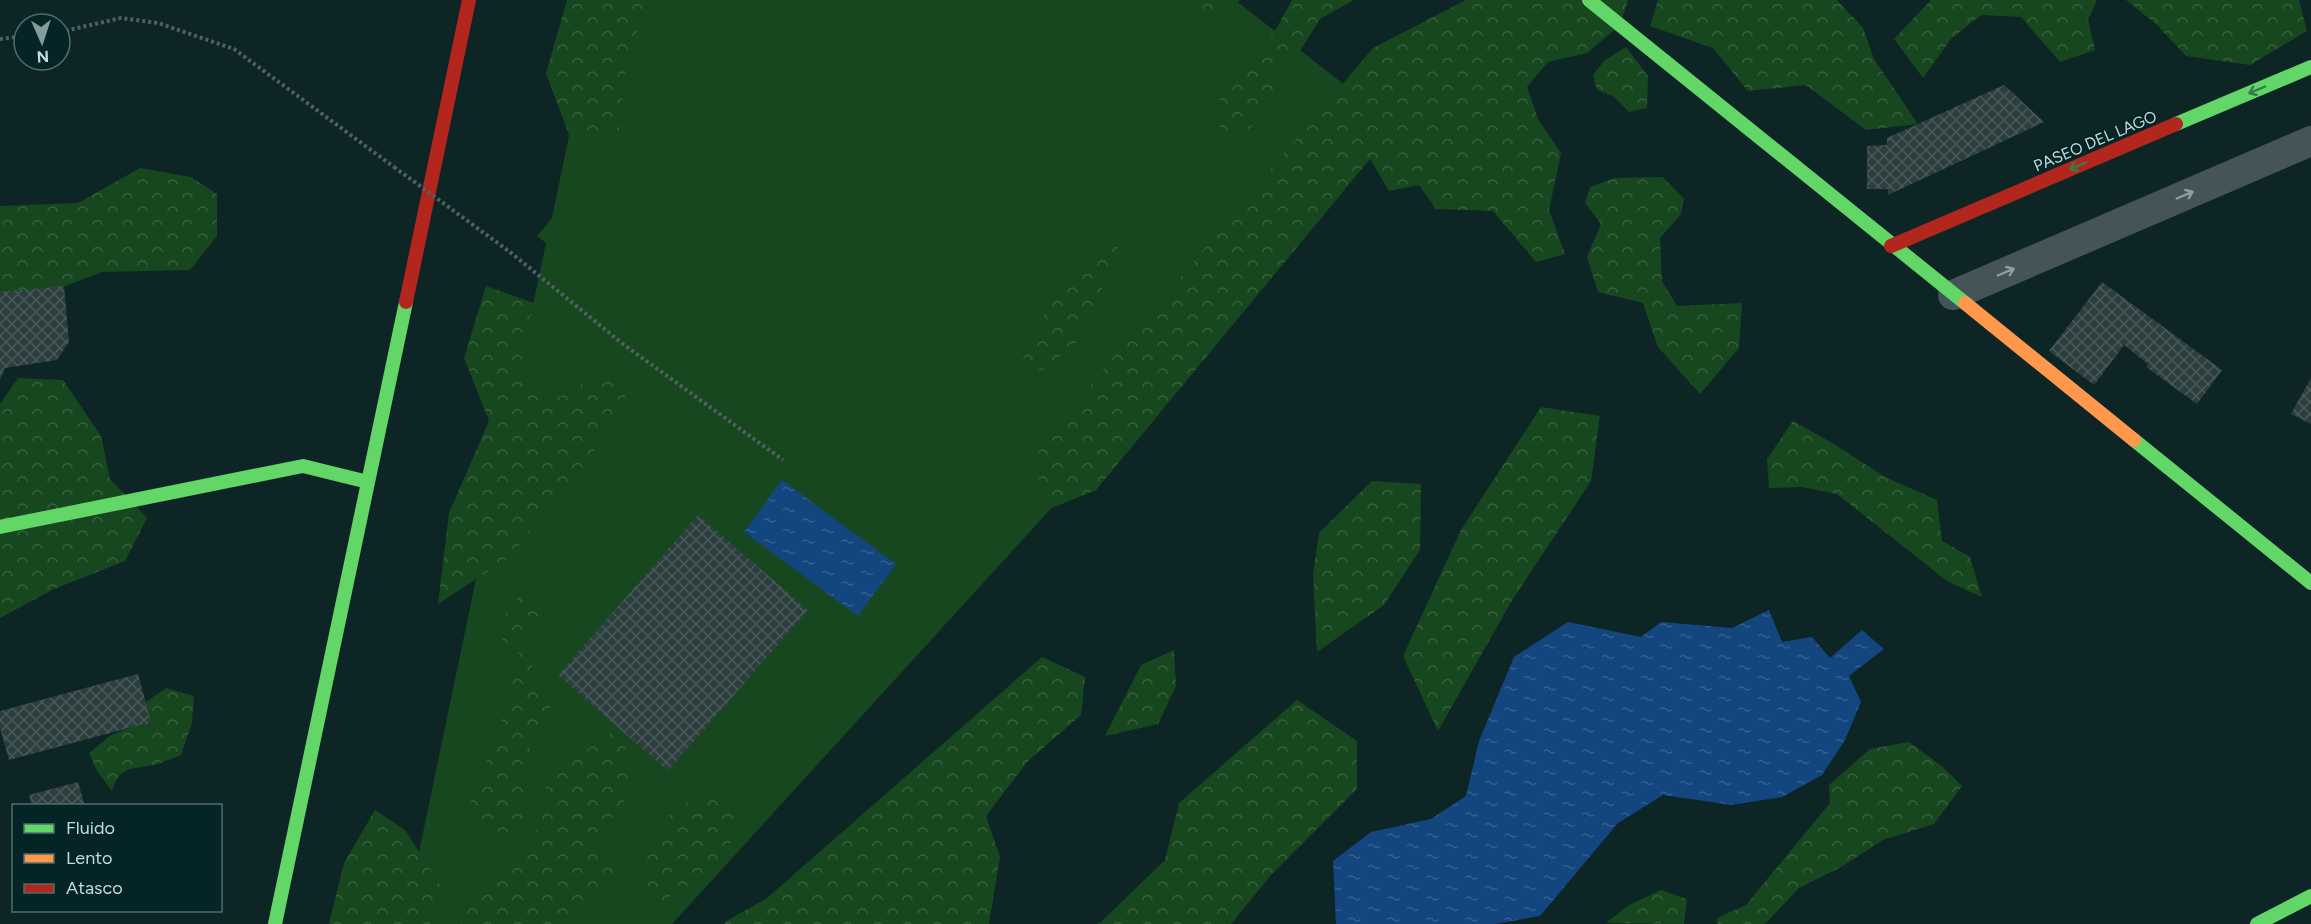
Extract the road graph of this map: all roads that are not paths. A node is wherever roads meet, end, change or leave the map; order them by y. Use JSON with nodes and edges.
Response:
{"nodes":[{"id":1,"x":469,"y":0,"type":"edge"},
{"id":2,"x":1589,"y":0,"type":"edge"},
{"id":3,"x":2311,"y":67,"type":"edge"},
{"id":4,"x":2311,"y":141,"type":"edge"},
{"id":5,"x":1891,"y":246,"type":"junction"},
{"id":6,"x":1953,"y":295,"type":"junction"},
{"id":7,"x":368,"y":482,"type":"junction"},
{"id":8,"x":0,"y":527,"type":"edge"},
{"id":9,"x":2311,"y":583,"type":"edge"},
{"id":10,"x":2311,"y":896,"type":"edge"},
{"id":11,"x":275,"y":924,"type":"edge"},
{"id":12,"x":2257,"y":924,"type":"edge"}],
"edges":[{"from":1,"to":7,"type":"street"},
{"from":2,"to":5,"type":"street"},
{"from":3,"to":5,"type":"street","name":"PASEO DEL LAGO","one_way":true},
{"from":6,"to":4,"type":"street","one_way":true},
{"from":5,"to":6,"type":"street"},
{"from":6,"to":9,"type":"street"},
{"from":7,"to":8,"type":"street"},
{"from":7,"to":11,"type":"street"},
{"from":10,"to":12,"type":"street"}]}
